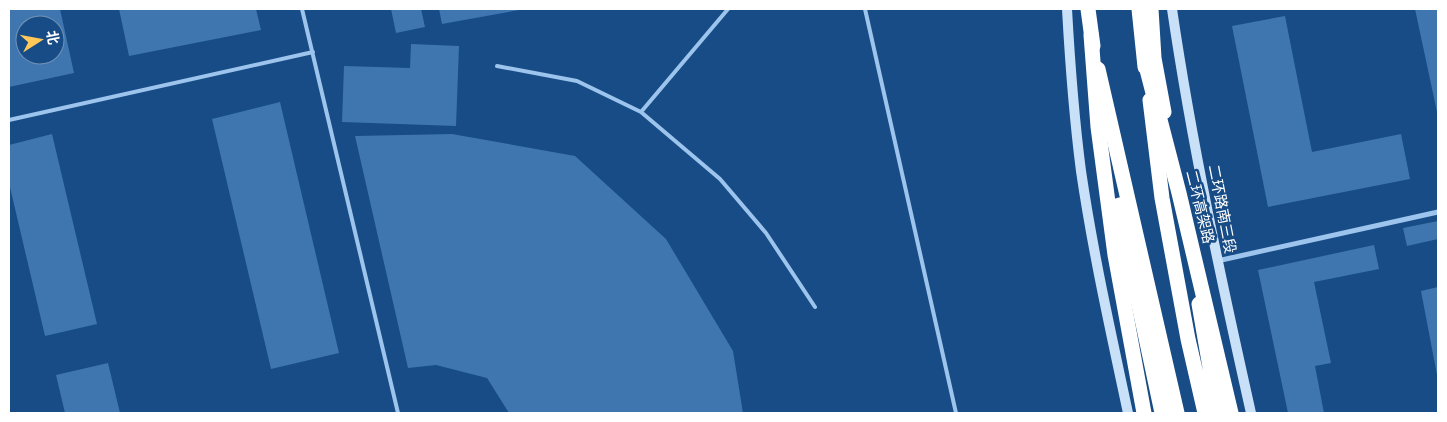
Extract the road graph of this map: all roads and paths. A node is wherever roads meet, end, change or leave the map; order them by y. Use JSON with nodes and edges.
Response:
{"nodes":[{"id":1,"x":302,"y":9,"type":"edge"},
{"id":2,"x":728,"y":9,"type":"edge"},
{"id":3,"x":865,"y":9,"type":"edge"},
{"id":4,"x":1067,"y":9,"type":"edge"},
{"id":5,"x":1086,"y":9,"type":"edge"},
{"id":6,"x":1139,"y":9,"type":"edge"},
{"id":7,"x":1151,"y":9,"type":"edge"},
{"id":8,"x":1172,"y":9,"type":"edge"},
{"id":9,"x":1091,"y":35,"type":"junction"},
{"id":10,"x":313,"y":52,"type":"junction"},
{"id":11,"x":1145,"y":62,"type":"junction"},
{"id":12,"x":497,"y":66,"type":"dead end"},
{"id":13,"x":640,"y":112,"type":"junction"},
{"id":14,"x":9,"y":120,"type":"edge"},
{"id":15,"x":1438,"y":212,"type":"edge"},
{"id":16,"x":1217,"y":261,"type":"junction"},
{"id":17,"x":814,"y":307,"type":"dead end"},
{"id":18,"x":398,"y":413,"type":"edge"},
{"id":19,"x":956,"y":413,"type":"edge"},
{"id":20,"x":1128,"y":413,"type":"edge"},
{"id":21,"x":1144,"y":413,"type":"edge"},
{"id":22,"x":1162,"y":413,"type":"edge"},
{"id":23,"x":1177,"y":413,"type":"edge"},
{"id":24,"x":1205,"y":413,"type":"edge"},
{"id":25,"x":1220,"y":413,"type":"edge"},
{"id":26,"x":1231,"y":413,"type":"edge"},
{"id":27,"x":1251,"y":413,"type":"edge"}],
"edges":[{"from":1,"to":10,"type":"lane"},
{"from":2,"to":13,"type":"lane"},
{"from":3,"to":19,"type":"lane"},
{"from":4,"to":20,"type":"main road"},
{"from":5,"to":9,"type":"highway"},
{"from":5,"to":22,"type":"highway"},
{"from":6,"to":11,"type":"highway","name":"二环高架路"},
{"from":7,"to":25,"type":"highway"},
{"from":8,"to":16,"type":"main road","name":"二环路南三段"},
{"from":9,"to":21,"type":"highway","bridge":true},
{"from":9,"to":23,"type":"highway","bridge":true},
{"from":10,"to":14,"type":"lane"},
{"from":10,"to":18,"type":"lane"},
{"from":11,"to":24,"type":"highway","bridge":true},
{"from":11,"to":26,"type":"highway","name":"二环高架路","bridge":true},
{"from":12,"to":13,"type":"lane"},
{"from":13,"to":17,"type":"lane"},
{"from":15,"to":16,"type":"street"},
{"from":16,"to":27,"type":"main road","name":"二环路南三段"}]}
